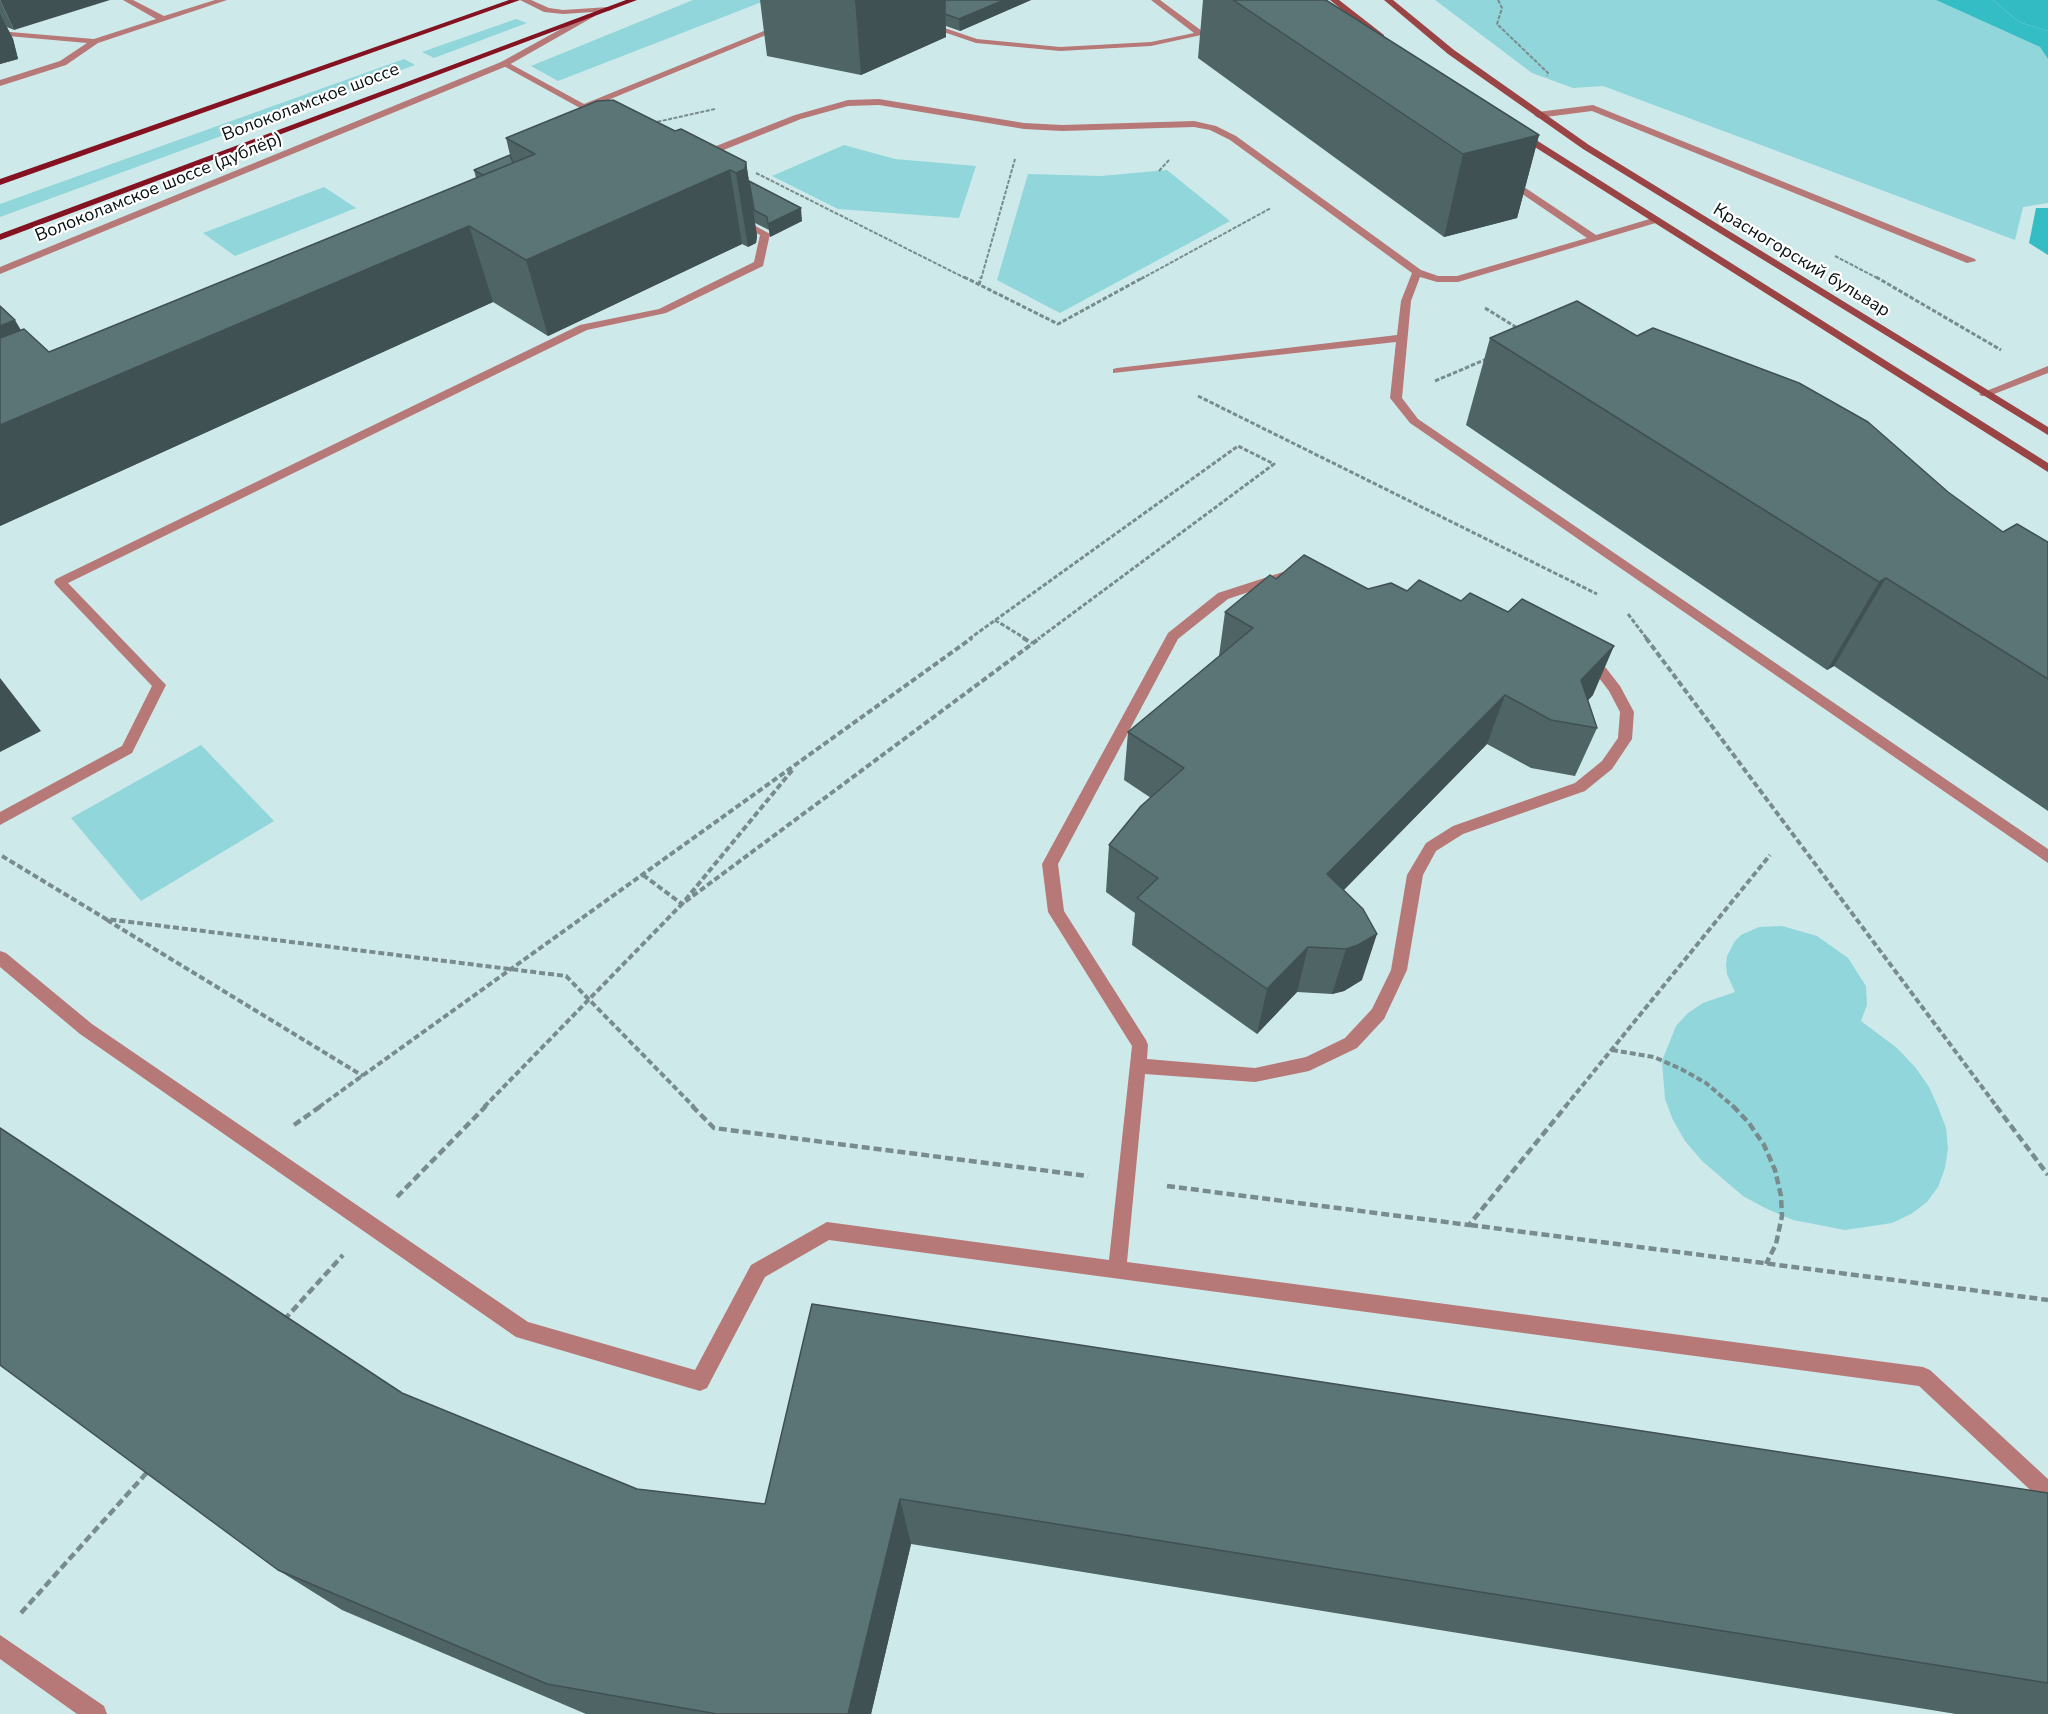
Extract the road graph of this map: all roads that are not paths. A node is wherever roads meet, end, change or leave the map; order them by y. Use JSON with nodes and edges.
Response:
{"nodes":[{"id":1,"x":128,"y":0,"type":"edge"},
{"id":2,"x":223,"y":0,"type":"edge"},
{"id":3,"x":516,"y":0,"type":"edge"},
{"id":4,"x":524,"y":0,"type":"edge"},
{"id":5,"x":633,"y":0,"type":"edge"},
{"id":6,"x":1155,"y":0,"type":"edge"},
{"id":7,"x":1334,"y":0,"type":"edge"},
{"id":8,"x":1388,"y":0,"type":"edge"},
{"id":9,"x":609,"y":9,"type":"junction"},
{"id":10,"x":591,"y":16,"type":"junction"},
{"id":11,"x":163,"y":19,"type":"junction"},
{"id":12,"x":916,"y":21,"type":"dead end"},
{"id":13,"x":793,"y":22,"type":"dead end"},
{"id":14,"x":1234,"y":27,"type":"dead end"},
{"id":15,"x":0,"y":29,"type":"edge"},
{"id":16,"x":1201,"y":34,"type":"junction"},
{"id":17,"x":95,"y":41,"type":"junction"},
{"id":18,"x":1390,"y":44,"type":"edge"},
{"id":19,"x":504,"y":64,"type":"junction"},
{"id":20,"x":0,"y":83,"type":"edge"},
{"id":21,"x":584,"y":107,"type":"junction"},
{"id":22,"x":1538,"y":115,"type":"junction"},
{"id":23,"x":615,"y":124,"type":"edge"},
{"id":24,"x":1518,"y":133,"type":"edge"},
{"id":25,"x":690,"y":153,"type":"edge"},
{"id":26,"x":1501,"y":176,"type":"edge"},
{"id":27,"x":0,"y":182,"type":"edge"},
{"id":28,"x":726,"y":213,"type":"edge"},
{"id":29,"x":1656,"y":220,"type":"junction"},
{"id":30,"x":0,"y":237,"type":"edge"},
{"id":31,"x":1595,"y":238,"type":"junction"},
{"id":32,"x":1971,"y":261,"type":"dead end"},
{"id":33,"x":0,"y":272,"type":"edge"},
{"id":34,"x":1417,"y":272,"type":"junction"},
{"id":35,"x":1402,"y":338,"type":"junction"},
{"id":36,"x":2048,"y":369,"type":"edge"},
{"id":37,"x":1117,"y":371,"type":"dead end"},
{"id":38,"x":1985,"y":394,"type":"junction"},
{"id":39,"x":2048,"y":432,"type":"edge"},
{"id":40,"x":2048,"y":468,"type":"edge"},
{"id":41,"x":1306,"y":580,"type":"edge"},
{"id":42,"x":1579,"y":651,"type":"edge"},
{"id":43,"x":0,"y":819,"type":"edge"},
{"id":44,"x":2048,"y":857,"type":"edge"},
{"id":45,"x":0,"y":958,"type":"edge"},
{"id":46,"x":1138,"y":1066,"type":"junction"},
{"id":47,"x":1117,"y":1269,"type":"junction"},
{"id":48,"x":2048,"y":1493,"type":"edge"},
{"id":49,"x":0,"y":1647,"type":"edge"},
{"id":50,"x":96,"y":1714,"type":"edge"}],
"edges":[{"from":1,"to":11,"type":"street"},
{"from":2,"to":11,"type":"street"},
{"from":3,"to":27,"type":"main road","name":"Волоколамское шоссе"},
{"from":4,"to":9,"type":"street"},
{"from":5,"to":9,"type":"main road","name":"Волоколамское шоссе"},
{"from":6,"to":16,"type":"street"},
{"from":7,"to":18,"type":"main road"},
{"from":8,"to":22,"type":"main road","name":"Красногорский бульвар"},
{"from":9,"to":10,"type":"main road","name":"Волоколамское шоссе"},
{"from":10,"to":19,"type":"street","name":"Волоколамское шоссе (дублёр)"},
{"from":10,"to":30,"type":"main road","name":"Волоколамское шоссе"},
{"from":11,"to":17,"type":"street"},
{"from":12,"to":16,"type":"street"},
{"from":13,"to":21,"type":"street"},
{"from":14,"to":16,"type":"street"},
{"from":15,"to":17,"type":"street"},
{"from":17,"to":20,"type":"street"},
{"from":19,"to":21,"type":"street"},
{"from":19,"to":33,"type":"street","name":"Волоколамское шоссе (дублёр)"},
{"from":21,"to":23,"type":"street"},
{"from":22,"to":32,"type":"street"},
{"from":22,"to":38,"type":"main road","name":"Красногорский бульвар"},
{"from":24,"to":29,"type":"main road","name":"Красногорский бульвар"},
{"from":25,"to":34,"type":"street"},
{"from":26,"to":31,"type":"street"},
{"from":28,"to":43,"type":"street"},
{"from":29,"to":31,"type":"street"},
{"from":29,"to":40,"type":"main road","name":"Красногорский бульвар"},
{"from":31,"to":34,"type":"street"},
{"from":34,"to":35,"type":"street"},
{"from":35,"to":37,"type":"street"},
{"from":35,"to":44,"type":"street"},
{"from":36,"to":38,"type":"street"},
{"from":38,"to":39,"type":"main road","name":"Красногорский бульвар"},
{"from":41,"to":46,"type":"street"},
{"from":42,"to":46,"type":"street"},
{"from":45,"to":47,"type":"street"},
{"from":46,"to":47,"type":"street"},
{"from":47,"to":48,"type":"street"},
{"from":49,"to":50,"type":"street"}]}
